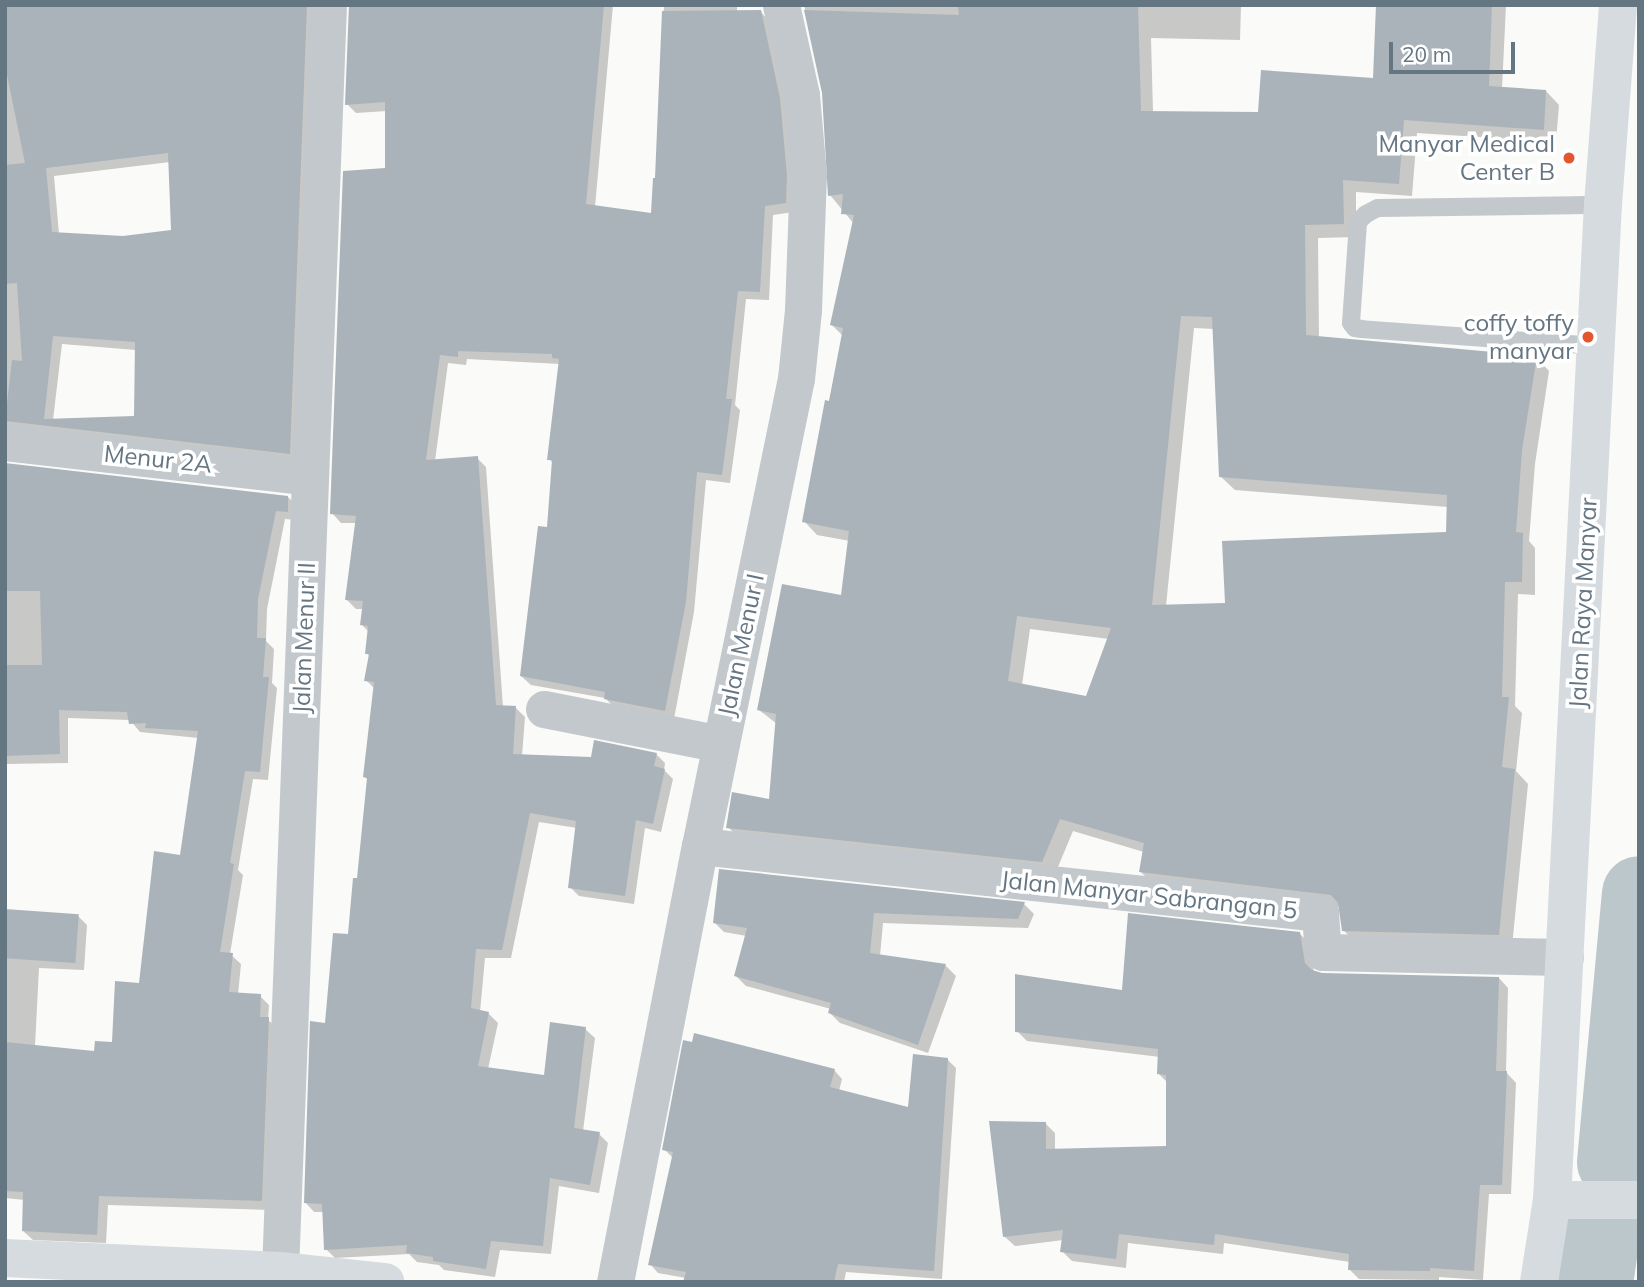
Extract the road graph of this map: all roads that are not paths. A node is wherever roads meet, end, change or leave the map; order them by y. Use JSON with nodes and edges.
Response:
{"nodes":[{"id":1,"x":328,"y":5,"type":"edge"},
{"id":2,"x":781,"y":5,"type":"edge"},
{"id":3,"x":1618,"y":5,"type":"edge"},
{"id":4,"x":1603,"y":205,"type":"junction"},
{"id":5,"x":1597,"y":346,"type":"junction"},
{"id":6,"x":5,"y":442,"type":"edge"},
{"id":7,"x":310,"y":477,"type":"junction"},
{"id":8,"x":544,"y":709,"type":"dead end"},
{"id":9,"x":721,"y":744,"type":"junction"},
{"id":10,"x":700,"y":846,"type":"junction"},
{"id":11,"x":1565,"y":957,"type":"junction"},
{"id":12,"x":1552,"y":1200,"type":"junction"},
{"id":13,"x":1639,"y":1200,"type":"edge"},
{"id":14,"x":5,"y":1258,"type":"edge"},
{"id":15,"x":280,"y":1271,"type":"junction"},
{"id":16,"x":83,"y":1272,"type":"edge"},
{"id":17,"x":385,"y":1282,"type":"edge"},
{"id":18,"x":615,"y":1282,"type":"edge"},
{"id":19,"x":1539,"y":1282,"type":"edge"}],
"edges":[{"from":1,"to":7,"type":"street","name":"Jalan Menur II"},
{"from":2,"to":9,"type":"street","name":"Jalan Menur I"},
{"from":3,"to":4,"type":"main road","name":"Jalan Raya Manyar"},
{"from":4,"to":5,"type":"main road","name":"Jalan Raya Manyar"},
{"from":4,"to":5,"type":"lane"},
{"from":5,"to":11,"type":"main road","name":"Jalan Raya Manyar"},
{"from":6,"to":7,"type":"street","name":"Menur 2A"},
{"from":7,"to":15,"type":"street","name":"Jalan Menur II"},
{"from":8,"to":9,"type":"street"},
{"from":9,"to":10,"type":"street","name":"Jalan Menur I"},
{"from":10,"to":11,"type":"street","name":"Jalan Manyar Sabrangan 5"},
{"from":10,"to":18,"type":"street","name":"Jalan Menur I"},
{"from":11,"to":12,"type":"main road","name":"Jalan Raya Manyar"},
{"from":12,"to":13,"type":"main road"},
{"from":12,"to":19,"type":"main road","name":"Jalan Raya Manyar"},
{"from":14,"to":16,"type":"main road"},
{"from":15,"to":16,"type":"main road"},
{"from":15,"to":17,"type":"main road"}]}
